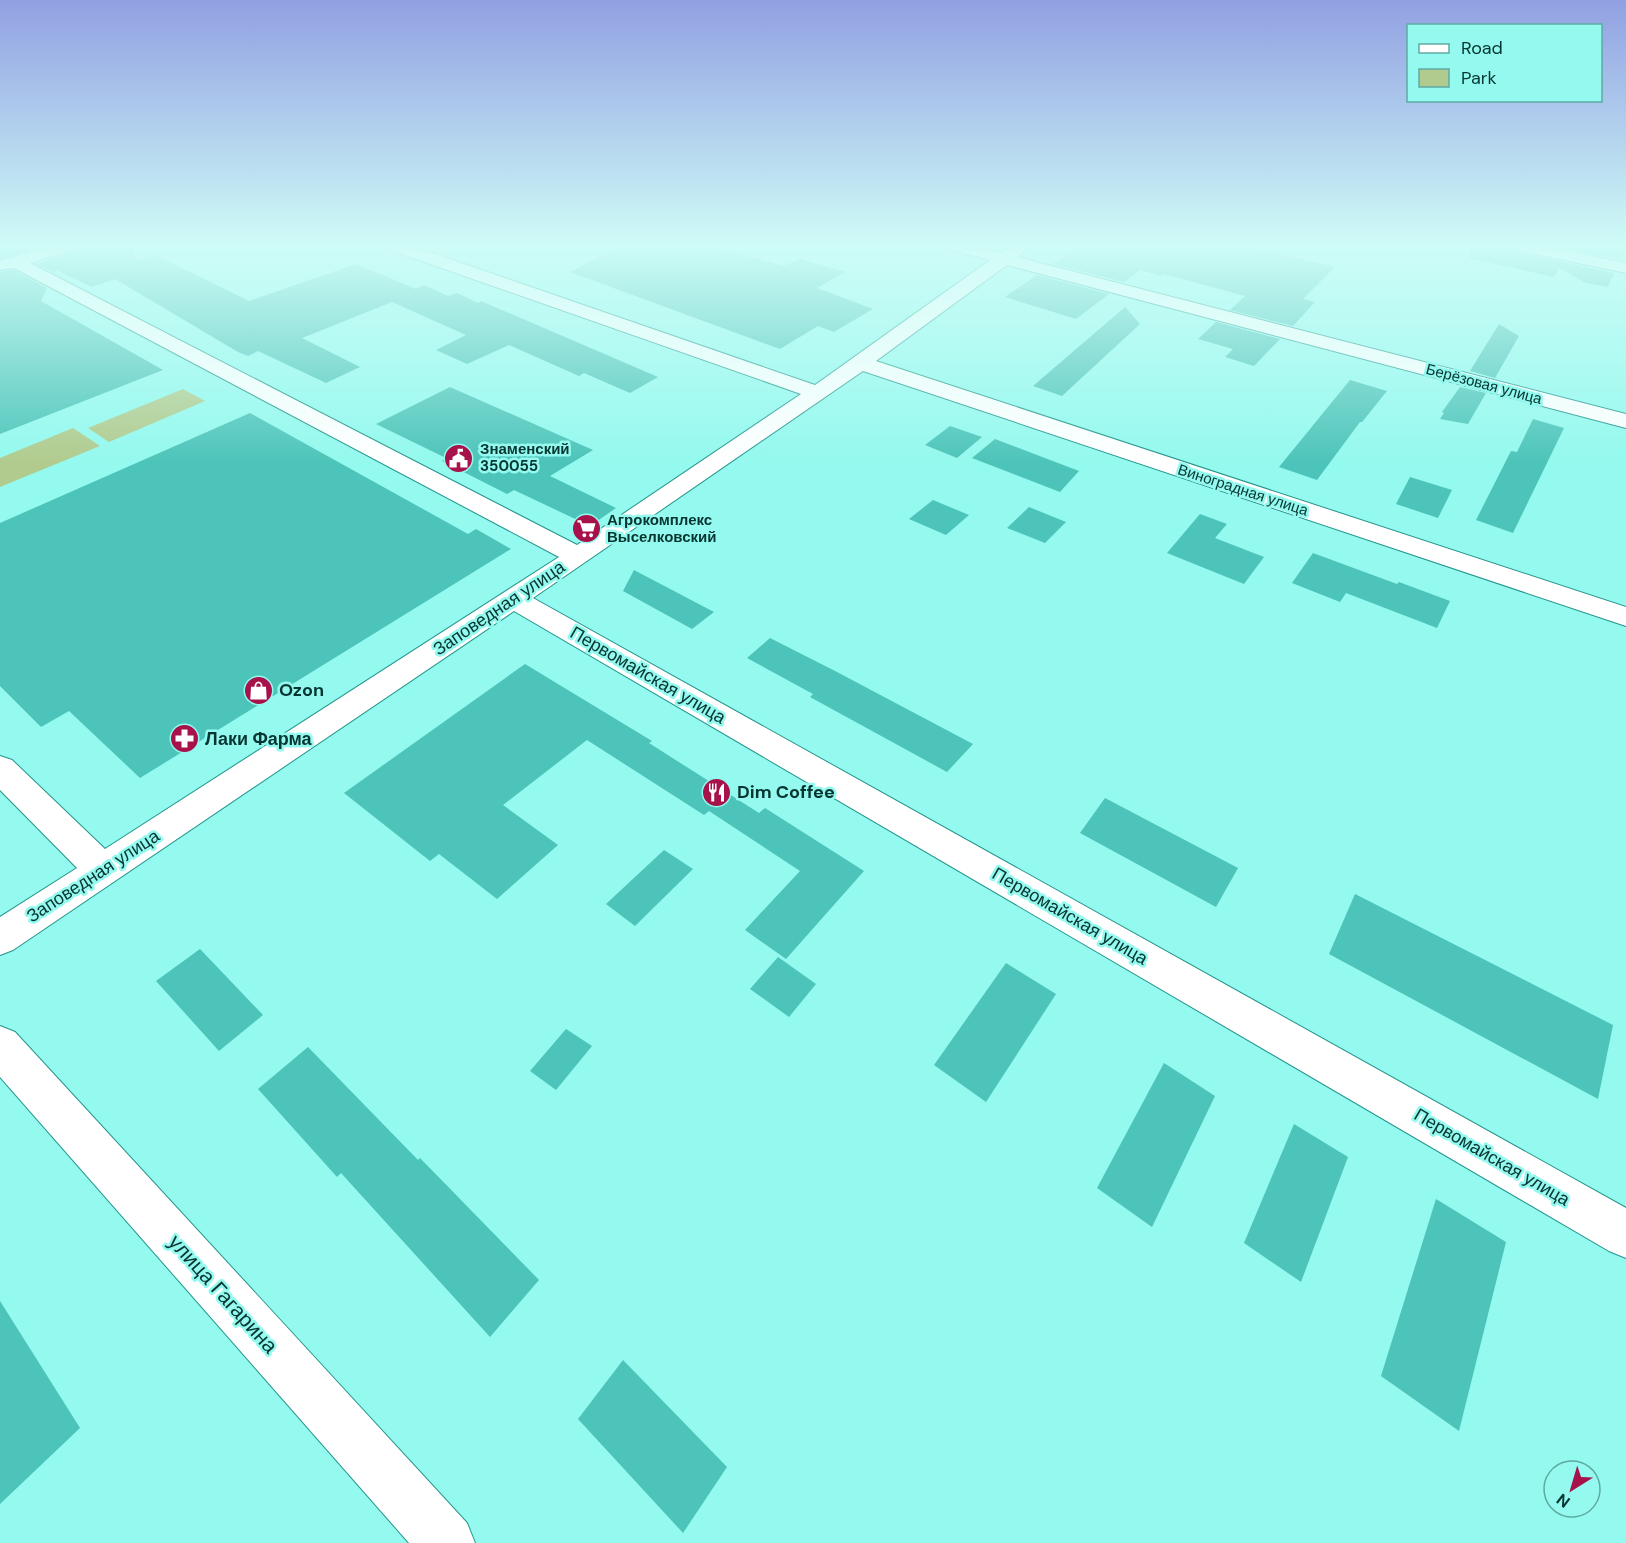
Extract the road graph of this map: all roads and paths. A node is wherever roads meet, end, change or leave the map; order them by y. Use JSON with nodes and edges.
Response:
{"nodes":[{"id":1,"x":113,"y":319,"type":"edge"},
{"id":2,"x":606,"y":319,"type":"edge"},
{"id":3,"x":921,"y":319,"type":"edge"},
{"id":4,"x":1253,"y":319,"type":"edge"},
{"id":5,"x":861,"y":363,"type":"junction"},
{"id":6,"x":818,"y":393,"type":"junction"},
{"id":7,"x":1626,"y":421,"type":"edge"},
{"id":8,"x":578,"y":556,"type":"junction"},
{"id":9,"x":514,"y":599,"type":"junction"},
{"id":10,"x":1626,"y":617,"type":"edge"},
{"id":11,"x":0,"y":769,"type":"edge"},
{"id":12,"x":102,"y":869,"type":"junction"},
{"id":13,"x":0,"y":938,"type":"edge"},
{"id":14,"x":0,"y":1046,"type":"edge"},
{"id":15,"x":1626,"y":1234,"type":"edge"},
{"id":16,"x":447,"y":1543,"type":"edge"}],
"edges":[{"from":1,"to":8,"type":"street"},
{"from":2,"to":6,"type":"street"},
{"from":3,"to":5,"type":"street","name":"Заповедная улица"},
{"from":4,"to":7,"type":"street","name":"Берёзовая улица"},
{"from":5,"to":6,"type":"street","name":"Заповедная улица"},
{"from":5,"to":10,"type":"street","name":"Виноградная улица"},
{"from":6,"to":8,"type":"street","name":"Заповедная улица"},
{"from":8,"to":9,"type":"street","name":"Заповедная улица"},
{"from":9,"to":12,"type":"street","name":"Заповедная улица"},
{"from":9,"to":15,"type":"street","name":"Первомайская улица"},
{"from":11,"to":12,"type":"street"},
{"from":12,"to":13,"type":"street","name":"Заповедная улица"},
{"from":14,"to":16,"type":"street","name":"улица Гагарина"}]}
